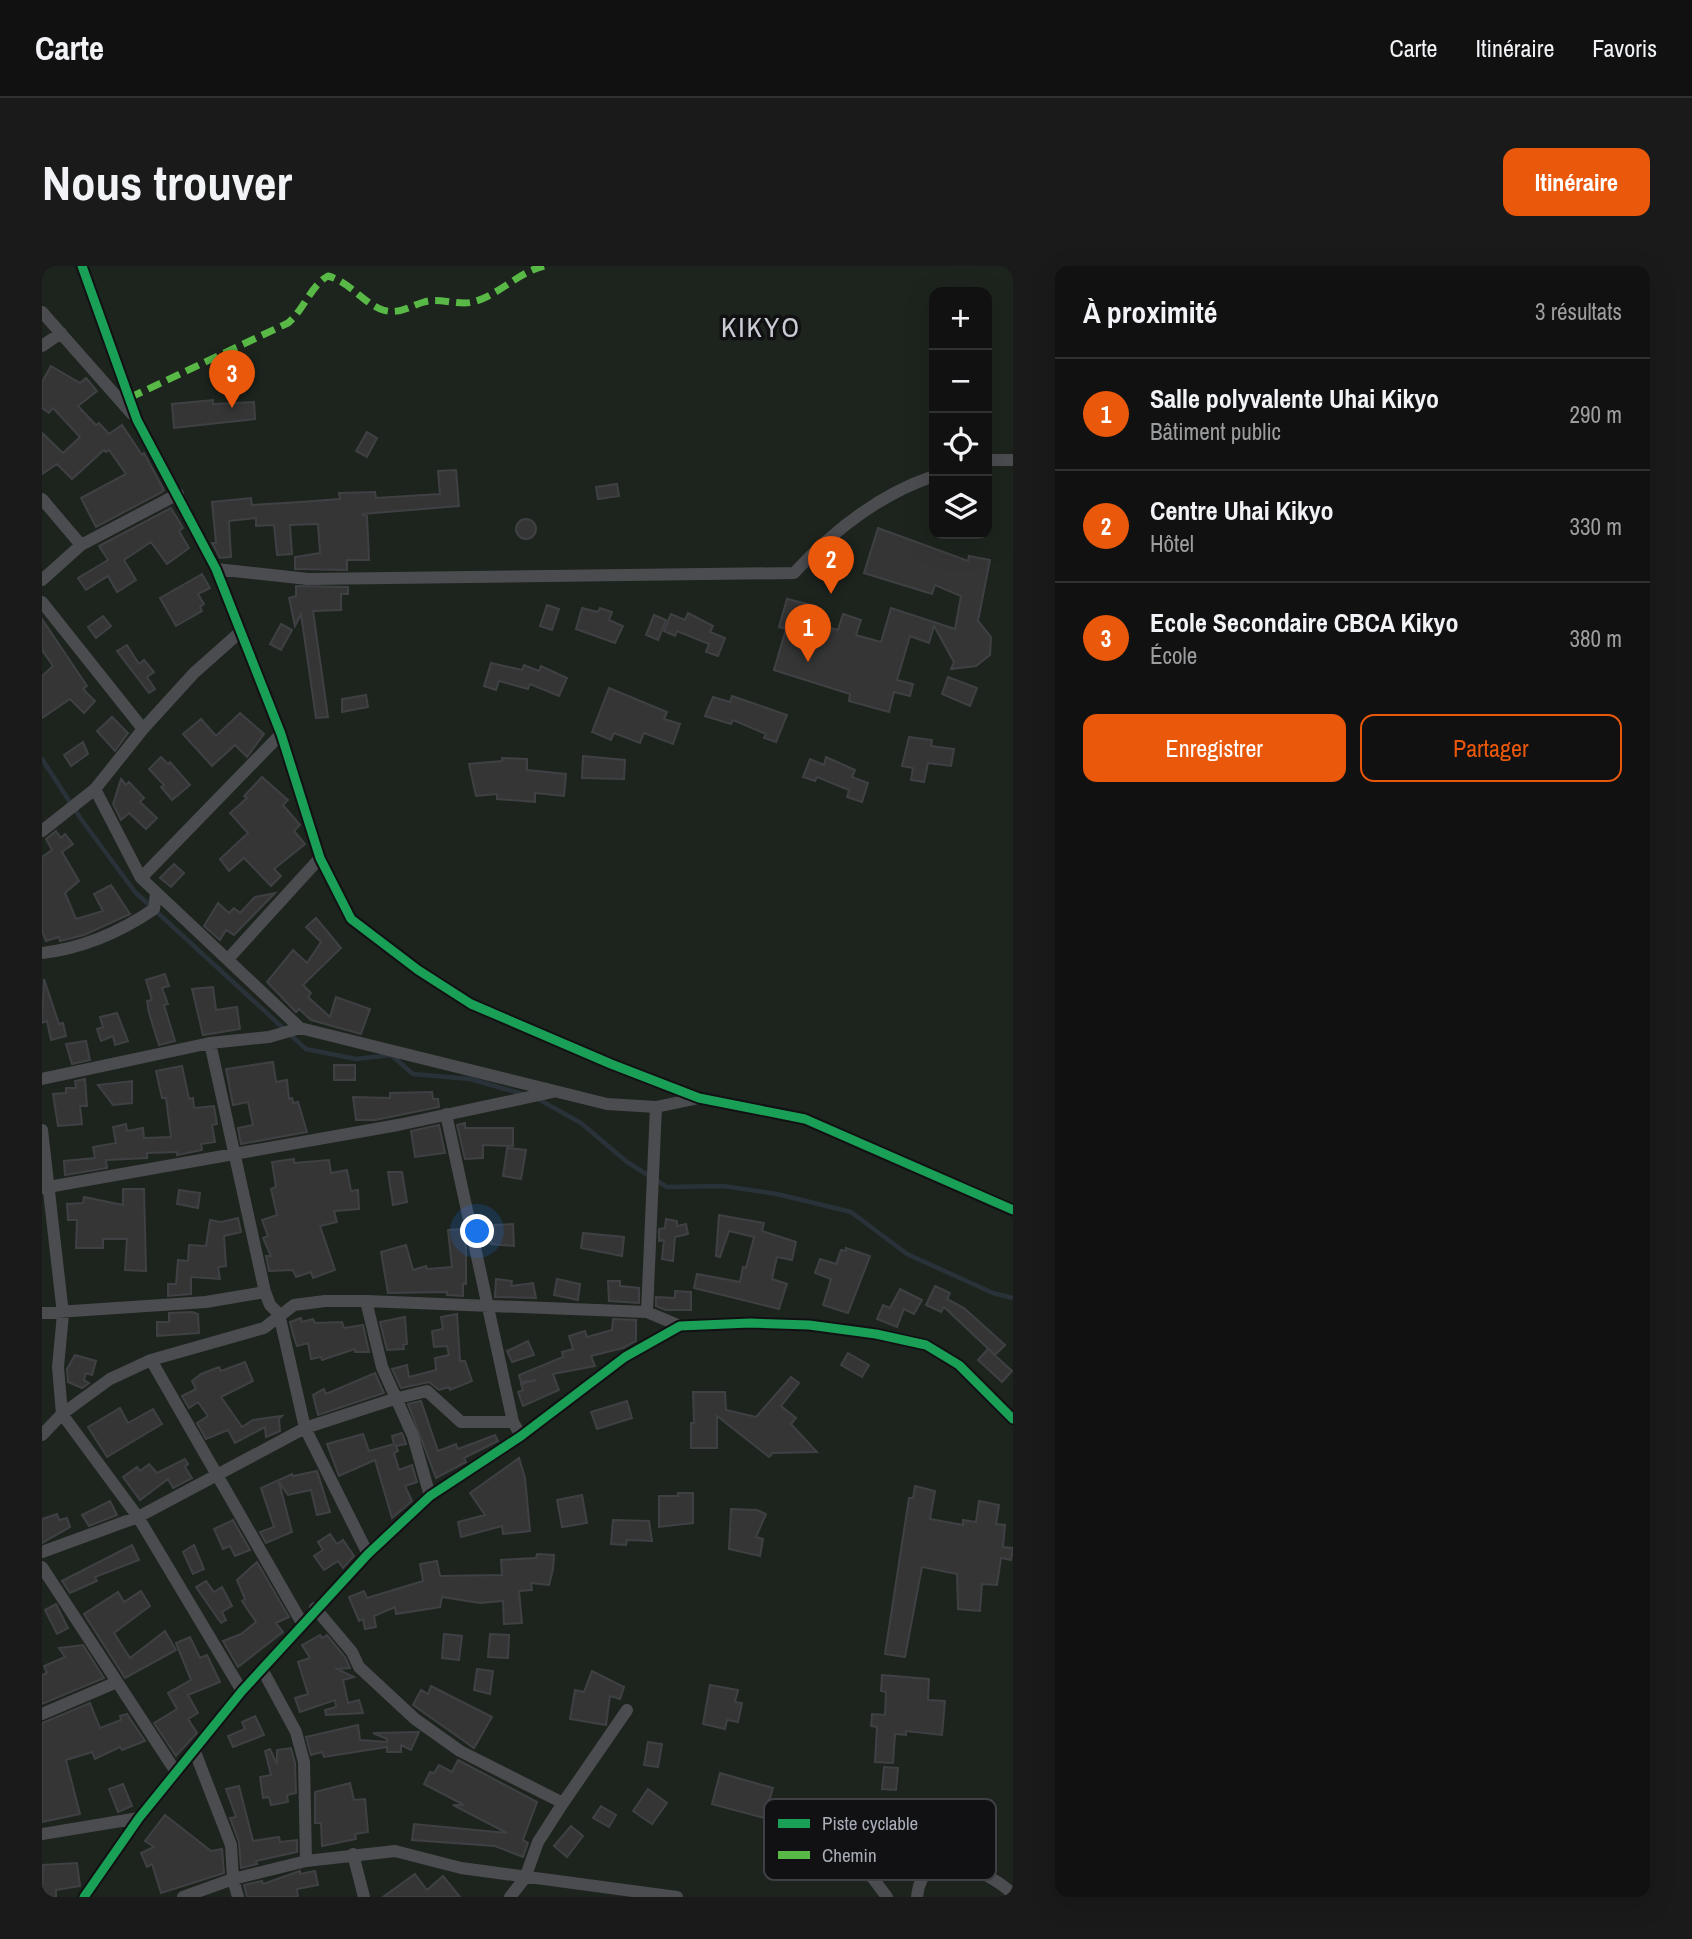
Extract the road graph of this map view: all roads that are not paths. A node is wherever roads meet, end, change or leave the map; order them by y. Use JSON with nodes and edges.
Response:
{"nodes":[{"id":1,"x":82,"y":266,"type":"edge"},
{"id":2,"x":42,"y":312,"type":"edge"},
{"id":3,"x":61,"y":333,"type":"junction"},
{"id":4,"x":42,"y":346,"type":"edge"},
{"id":5,"x":137,"y":420,"type":"junction"},
{"id":6,"x":992,"y":460,"type":"edge"},
{"id":7,"x":1013,"y":460,"type":"edge"},
{"id":8,"x":929,"y":478,"type":"edge"},
{"id":9,"x":178,"y":494,"type":"junction"},
{"id":10,"x":42,"y":499,"type":"edge"},
{"id":11,"x":81,"y":545,"type":"junction"},
{"id":12,"x":216,"y":569,"type":"junction"},
{"id":13,"x":42,"y":580,"type":"edge"},
{"id":14,"x":42,"y":602,"type":"edge"},
{"id":15,"x":239,"y":633,"type":"junction"},
{"id":16,"x":143,"y":729,"type":"junction"},
{"id":17,"x":281,"y":734,"type":"junction"},
{"id":18,"x":95,"y":789,"type":"junction"},
{"id":19,"x":42,"y":831,"type":"edge"},
{"id":20,"x":320,"y":858,"type":"junction"},
{"id":21,"x":141,"y":878,"type":"junction"},
{"id":22,"x":156,"y":893,"type":"junction"},
{"id":23,"x":42,"y":953,"type":"edge"},
{"id":24,"x":228,"y":959,"type":"junction"},
{"id":25,"x":300,"y":1028,"type":"junction"},
{"id":26,"x":210,"y":1043,"type":"junction"},
{"id":27,"x":42,"y":1079,"type":"edge"},
{"id":28,"x":557,"y":1091,"type":"junction"},
{"id":29,"x":699,"y":1098,"type":"junction"},
{"id":30,"x":656,"y":1107,"type":"junction"},
{"id":31,"x":446,"y":1114,"type":"junction"},
{"id":32,"x":42,"y":1130,"type":"edge"},
{"id":33,"x":234,"y":1154,"type":"junction"},
{"id":34,"x":45,"y":1187,"type":"edge"},
{"id":35,"x":1013,"y":1210,"type":"edge"},
{"id":36,"x":265,"y":1293,"type":"junction"},
{"id":37,"x":366,"y":1301,"type":"junction"},
{"id":38,"x":488,"y":1308,"type":"junction"},
{"id":39,"x":647,"y":1312,"type":"junction"},
{"id":40,"x":42,"y":1313,"type":"edge"},
{"id":41,"x":64,"y":1314,"type":"junction"},
{"id":42,"x":279,"y":1314,"type":"junction"},
{"id":43,"x":680,"y":1326,"type":"junction"},
{"id":44,"x":151,"y":1360,"type":"junction"},
{"id":45,"x":394,"y":1399,"type":"junction"},
{"id":46,"x":62,"y":1414,"type":"junction"},
{"id":47,"x":1013,"y":1419,"type":"edge"},
{"id":48,"x":513,"y":1422,"type":"junction"},
{"id":49,"x":305,"y":1428,"type":"junction"},
{"id":50,"x":42,"y":1435,"type":"edge"},
{"id":51,"x":522,"y":1436,"type":"junction"},
{"id":52,"x":216,"y":1474,"type":"junction"},
{"id":53,"x":430,"y":1496,"type":"junction"},
{"id":54,"x":138,"y":1517,"type":"junction"},
{"id":55,"x":42,"y":1552,"type":"edge"},
{"id":56,"x":368,"y":1554,"type":"junction"},
{"id":57,"x":42,"y":1567,"type":"edge"},
{"id":58,"x":315,"y":1608,"type":"junction"},
{"id":59,"x":302,"y":1623,"type":"junction"},
{"id":60,"x":262,"y":1669,"type":"junction"},
{"id":61,"x":117,"y":1682,"type":"junction"},
{"id":62,"x":242,"y":1691,"type":"junction"},
{"id":63,"x":627,"y":1710,"type":"dead end"},
{"id":64,"x":42,"y":1714,"type":"edge"},
{"id":65,"x":195,"y":1752,"type":"junction"},
{"id":66,"x":176,"y":1772,"type":"junction"},
{"id":67,"x":563,"y":1803,"type":"junction"},
{"id":68,"x":139,"y":1818,"type":"junction"},
{"id":69,"x":42,"y":1834,"type":"edge"},
{"id":70,"x":353,"y":1854,"type":"junction"},
{"id":71,"x":306,"y":1861,"type":"junction"},
{"id":72,"x":525,"y":1878,"type":"junction"},
{"id":73,"x":233,"y":1879,"type":"junction"},
{"id":74,"x":996,"y":1879,"type":"edge"},
{"id":75,"x":874,"y":1880,"type":"edge"},
{"id":76,"x":921,"y":1880,"type":"edge"},
{"id":77,"x":609,"y":1891,"type":"edge"},
{"id":78,"x":1013,"y":1894,"type":"edge"},
{"id":79,"x":85,"y":1897,"type":"edge"},
{"id":80,"x":183,"y":1897,"type":"edge"},
{"id":81,"x":238,"y":1897,"type":"edge"},
{"id":82,"x":364,"y":1897,"type":"edge"},
{"id":83,"x":510,"y":1897,"type":"edge"},
{"id":84,"x":677,"y":1897,"type":"edge"},
{"id":85,"x":887,"y":1897,"type":"edge"},
{"id":86,"x":917,"y":1897,"type":"edge"}],
"edges":[{"from":1,"to":5,"type":"street"},
{"from":2,"to":3,"type":"street"},
{"from":3,"to":4,"type":"street"},
{"from":3,"to":5,"type":"street"},
{"from":5,"to":9,"type":"street"},
{"from":6,"to":7,"type":"street"},
{"from":8,"to":12,"type":"street"},
{"from":9,"to":11,"type":"street"},
{"from":9,"to":12,"type":"street"},
{"from":10,"to":11,"type":"street"},
{"from":11,"to":13,"type":"street"},
{"from":12,"to":15,"type":"street"},
{"from":14,"to":16,"type":"street"},
{"from":15,"to":16,"type":"street"},
{"from":15,"to":17,"type":"street"},
{"from":16,"to":18,"type":"street"},
{"from":17,"to":20,"type":"street"},
{"from":17,"to":21,"type":"street"},
{"from":18,"to":19,"type":"street"},
{"from":18,"to":21,"type":"street"},
{"from":20,"to":24,"type":"street"},
{"from":20,"to":29,"type":"street"},
{"from":21,"to":22,"type":"street"},
{"from":22,"to":23,"type":"street"},
{"from":22,"to":24,"type":"street"},
{"from":24,"to":25,"type":"street"},
{"from":25,"to":26,"type":"street"},
{"from":25,"to":28,"type":"street"},
{"from":26,"to":27,"type":"street"},
{"from":26,"to":33,"type":"street"},
{"from":28,"to":30,"type":"street"},
{"from":28,"to":31,"type":"street"},
{"from":29,"to":30,"type":"street"},
{"from":29,"to":35,"type":"street"},
{"from":30,"to":39,"type":"street"},
{"from":31,"to":33,"type":"street"},
{"from":31,"to":38,"type":"street"},
{"from":32,"to":34,"type":"street"},
{"from":33,"to":34,"type":"street"},
{"from":33,"to":36,"type":"street"},
{"from":34,"to":41,"type":"street"},
{"from":36,"to":41,"type":"street"},
{"from":36,"to":42,"type":"street"},
{"from":37,"to":38,"type":"street"},
{"from":37,"to":42,"type":"street"},
{"from":37,"to":45,"type":"street"},
{"from":38,"to":39,"type":"street"},
{"from":38,"to":48,"type":"street"},
{"from":39,"to":43,"type":"street"},
{"from":40,"to":41,"type":"street"},
{"from":41,"to":46,"type":"street"},
{"from":42,"to":44,"type":"street"},
{"from":42,"to":49,"type":"street"},
{"from":43,"to":47,"type":"street"},
{"from":43,"to":51,"type":"street"},
{"from":44,"to":46,"type":"street"},
{"from":44,"to":52,"type":"street"},
{"from":45,"to":48,"type":"street"},
{"from":45,"to":49,"type":"street"},
{"from":45,"to":53,"type":"street"},
{"from":46,"to":50,"type":"street"},
{"from":46,"to":54,"type":"street"},
{"from":48,"to":51,"type":"street"},
{"from":49,"to":52,"type":"street"},
{"from":49,"to":56,"type":"street"},
{"from":51,"to":53,"type":"street"},
{"from":52,"to":54,"type":"street"},
{"from":52,"to":59,"type":"street"},
{"from":53,"to":56,"type":"street"},
{"from":54,"to":55,"type":"street"},
{"from":54,"to":62,"type":"street"},
{"from":56,"to":58,"type":"street"},
{"from":57,"to":61,"type":"street"},
{"from":58,"to":59,"type":"street"},
{"from":58,"to":67,"type":"street"},
{"from":59,"to":60,"type":"street"},
{"from":60,"to":62,"type":"street"},
{"from":60,"to":71,"type":"street"},
{"from":61,"to":64,"type":"street"},
{"from":61,"to":66,"type":"street"},
{"from":62,"to":65,"type":"street"},
{"from":63,"to":67,"type":"street"},
{"from":65,"to":66,"type":"street"},
{"from":65,"to":73,"type":"street"},
{"from":66,"to":68,"type":"street"},
{"from":67,"to":72,"type":"street"},
{"from":68,"to":69,"type":"street"},
{"from":68,"to":79,"type":"street"},
{"from":70,"to":71,"type":"street"},
{"from":70,"to":72,"type":"street"},
{"from":70,"to":82,"type":"street"},
{"from":71,"to":73,"type":"street"},
{"from":72,"to":77,"type":"street"},
{"from":72,"to":83,"type":"street"},
{"from":73,"to":80,"type":"street"},
{"from":73,"to":81,"type":"street"},
{"from":74,"to":78,"type":"street"},
{"from":75,"to":85,"type":"street"},
{"from":76,"to":86,"type":"street"},
{"from":77,"to":84,"type":"street"}]}
